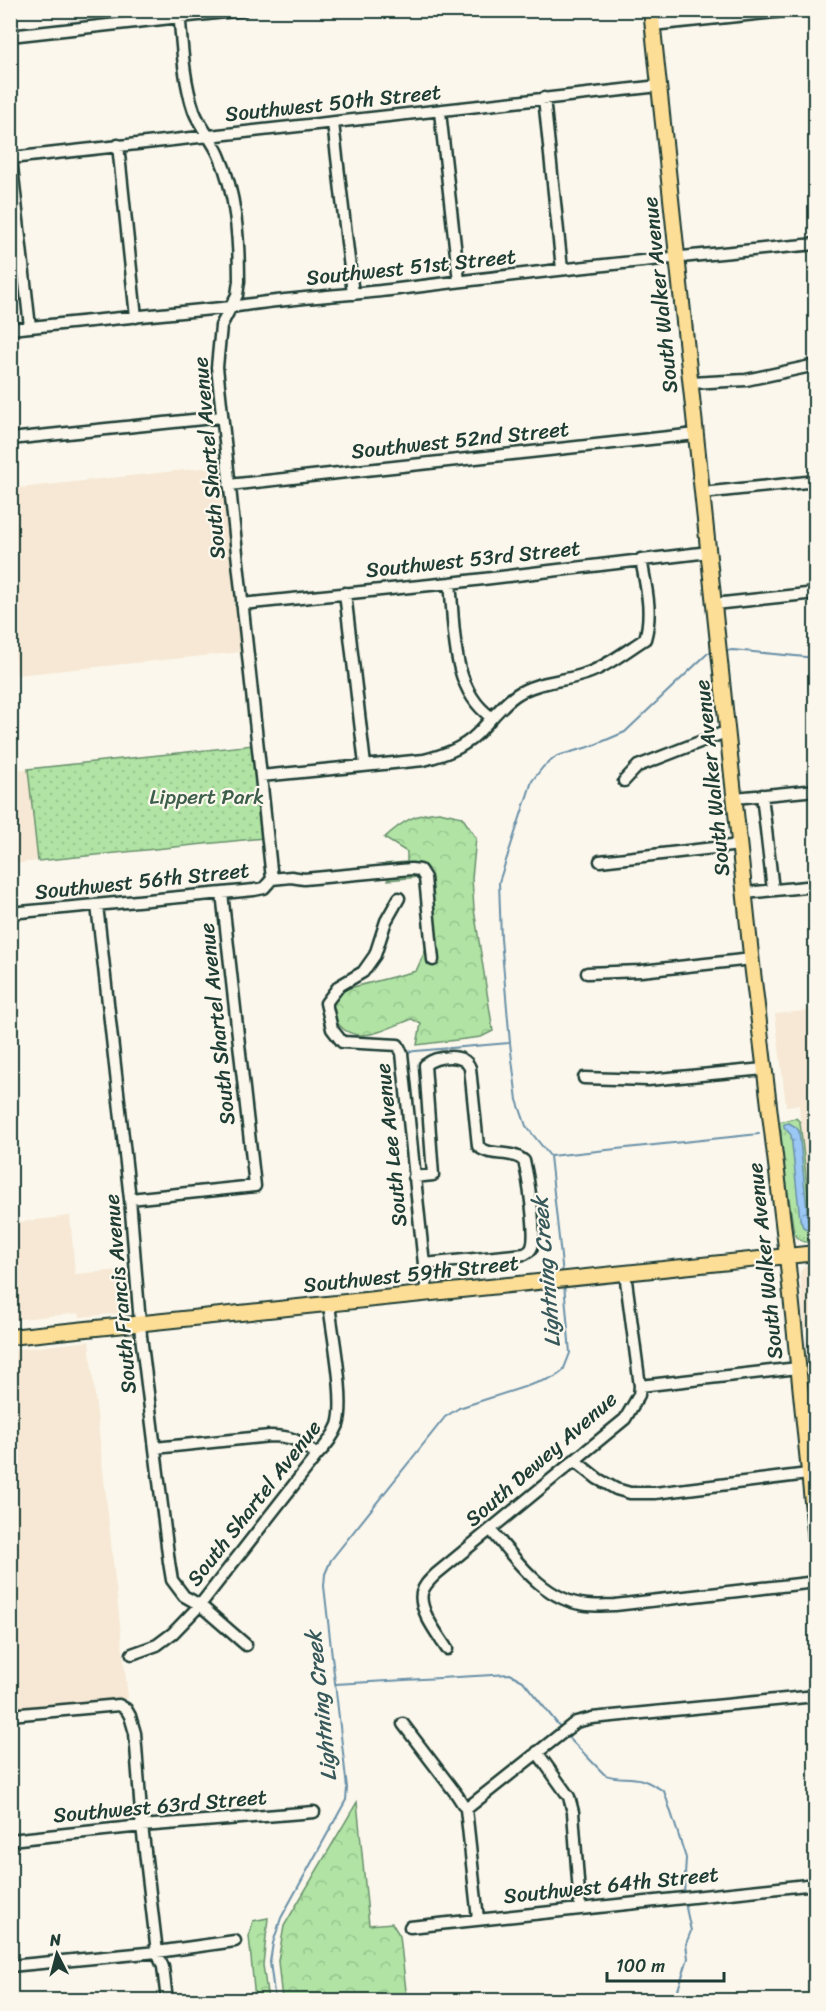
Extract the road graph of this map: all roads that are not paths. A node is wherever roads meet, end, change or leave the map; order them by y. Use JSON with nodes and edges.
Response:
{"nodes":[{"id":1,"x":243,"y":10,"type":"edge"},
{"id":2,"x":794,"y":10,"type":"edge"},
{"id":3,"x":179,"y":14,"type":"edge"},
{"id":4,"x":651,"y":18,"type":"edge"},
{"id":5,"x":10,"y":36,"type":"edge"},
{"id":6,"x":659,"y":86,"type":"junction"},
{"id":7,"x":544,"y":98,"type":"junction"},
{"id":8,"x":440,"y":112,"type":"junction"},
{"id":9,"x":333,"y":123,"type":"junction"},
{"id":10,"x":207,"y":137,"type":"junction"},
{"id":11,"x":118,"y":145,"type":"junction"},
{"id":12,"x":11,"y":158,"type":"edge"},
{"id":13,"x":816,"y":244,"type":"edge"},
{"id":14,"x":677,"y":256,"type":"junction"},
{"id":15,"x":562,"y":269,"type":"junction"},
{"id":16,"x":459,"y":281,"type":"junction"},
{"id":17,"x":353,"y":294,"type":"junction"},
{"id":18,"x":232,"y":307,"type":"junction"},
{"id":19,"x":136,"y":317,"type":"junction"},
{"id":20,"x":30,"y":327,"type":"junction"},
{"id":21,"x":10,"y":329,"type":"edge"},
{"id":22,"x":816,"y":365,"type":"edge"},
{"id":23,"x":691,"y":383,"type":"junction"},
{"id":24,"x":222,"y":417,"type":"junction"},
{"id":25,"x":696,"y":434,"type":"junction"},
{"id":26,"x":10,"y":439,"type":"edge"},
{"id":27,"x":816,"y":481,"type":"edge"},
{"id":28,"x":229,"y":485,"type":"junction"},
{"id":29,"x":702,"y":493,"type":"junction"},
{"id":30,"x":709,"y":552,"type":"junction"},
{"id":31,"x":641,"y":560,"type":"junction"},
{"id":32,"x":450,"y":583,"type":"junction"},
{"id":33,"x":345,"y":593,"type":"junction"},
{"id":34,"x":816,"y":593,"type":"edge"},
{"id":35,"x":242,"y":604,"type":"junction"},
{"id":36,"x":714,"y":604,"type":"junction"},
{"id":37,"x":491,"y":717,"type":"junction"},
{"id":38,"x":728,"y":731,"type":"junction"},
{"id":39,"x":365,"y":765,"type":"junction"},
{"id":40,"x":261,"y":776,"type":"junction"},
{"id":41,"x":624,"y":781,"type":"dead end"},
{"id":42,"x":816,"y":789,"type":"edge"},
{"id":43,"x":762,"y":795,"type":"junction"},
{"id":44,"x":735,"y":798,"type":"junction"},
{"id":45,"x":740,"y":845,"type":"junction"},
{"id":46,"x":600,"y":861,"type":"dead end"},
{"id":47,"x":272,"y":879,"type":"junction"},
{"id":48,"x":816,"y":886,"type":"edge"},
{"id":49,"x":773,"y":890,"type":"junction"},
{"id":50,"x":222,"y":893,"type":"junction"},
{"id":51,"x":745,"y":894,"type":"junction"},
{"id":52,"x":399,"y":898,"type":"dead end"},
{"id":53,"x":97,"y":906,"type":"junction"},
{"id":54,"x":10,"y":913,"type":"edge"},
{"id":55,"x":752,"y":959,"type":"junction"},
{"id":56,"x":433,"y":960,"type":"dead end"},
{"id":57,"x":587,"y":973,"type":"dead end"},
{"id":58,"x":764,"y":1070,"type":"junction"},
{"id":59,"x":584,"y":1078,"type":"dead end"},
{"id":60,"x":414,"y":1177,"type":"junction"},
{"id":61,"x":130,"y":1199,"type":"junction"},
{"id":62,"x":816,"y":1253,"type":"edge"},
{"id":63,"x":787,"y":1256,"type":"junction"},
{"id":64,"x":423,"y":1264,"type":"junction"},
{"id":65,"x":626,"y":1272,"type":"junction"},
{"id":66,"x":427,"y":1293,"type":"junction"},
{"id":67,"x":329,"y":1304,"type":"junction"},
{"id":68,"x":141,"y":1324,"type":"junction"},
{"id":69,"x":10,"y":1337,"type":"edge"},
{"id":70,"x":798,"y":1368,"type":"junction"},
{"id":71,"x":640,"y":1386,"type":"junction"},
{"id":72,"x":155,"y":1448,"type":"junction"},
{"id":73,"x":317,"y":1455,"type":"junction"},
{"id":74,"x":574,"y":1460,"type":"junction"},
{"id":75,"x":808,"y":1474,"type":"junction"},
{"id":76,"x":491,"y":1530,"type":"junction"},
{"id":77,"x":816,"y":1541,"type":"edge"},
{"id":78,"x":816,"y":1582,"type":"edge"},
{"id":79,"x":200,"y":1605,"type":"junction"},
{"id":80,"x":246,"y":1645,"type":"dead end"},
{"id":81,"x":447,"y":1649,"type":"dead end"},
{"id":82,"x":132,"y":1654,"type":"dead end"},
{"id":83,"x":816,"y":1695,"type":"edge"},
{"id":84,"x":10,"y":1714,"type":"edge"},
{"id":85,"x":403,"y":1724,"type":"dead end"},
{"id":86,"x":537,"y":1752,"type":"junction"},
{"id":87,"x":466,"y":1809,"type":"junction"},
{"id":88,"x":314,"y":1812,"type":"dead end"},
{"id":89,"x":142,"y":1826,"type":"junction"},
{"id":90,"x":10,"y":1840,"type":"edge"},
{"id":91,"x":816,"y":1884,"type":"edge"},
{"id":92,"x":580,"y":1908,"type":"junction"},
{"id":93,"x":478,"y":1919,"type":"junction"},
{"id":94,"x":410,"y":1927,"type":"dead end"},
{"id":95,"x":235,"y":1941,"type":"dead end"},
{"id":96,"x":157,"y":1952,"type":"junction"},
{"id":97,"x":10,"y":1966,"type":"edge"},
{"id":98,"x":168,"y":2001,"type":"edge"}],
"edges":[{"from":1,"to":3,"type":"street"},
{"from":2,"to":4,"type":"street"},
{"from":3,"to":5,"type":"street"},
{"from":3,"to":10,"type":"street","name":"South Shartel Avenue"},
{"from":4,"to":6,"type":"main road","name":"South Walker Avenue"},
{"from":6,"to":7,"type":"street","name":"Southwest 50th Street"},
{"from":6,"to":14,"type":"main road","name":"South Walker Avenue"},
{"from":7,"to":8,"type":"street","name":"Southwest 50th Street"},
{"from":7,"to":15,"type":"street"},
{"from":8,"to":9,"type":"street","name":"Southwest 50th Street"},
{"from":8,"to":16,"type":"street"},
{"from":9,"to":10,"type":"street","name":"Southwest 50th Street"},
{"from":9,"to":17,"type":"street"},
{"from":10,"to":11,"type":"street","name":"Southwest 50th Street"},
{"from":10,"to":18,"type":"street","name":"South Shartel Avenue"},
{"from":11,"to":12,"type":"street","name":"Southwest 50th Street"},
{"from":11,"to":19,"type":"street"},
{"from":12,"to":20,"type":"street"},
{"from":13,"to":14,"type":"street","name":"Southwest 51st Street"},
{"from":14,"to":15,"type":"street","name":"Southwest 51st Street"},
{"from":14,"to":23,"type":"main road","name":"South Walker Avenue"},
{"from":15,"to":16,"type":"street","name":"Southwest 51st Street"},
{"from":16,"to":17,"type":"street","name":"Southwest 51st Street"},
{"from":17,"to":18,"type":"street","name":"Southwest 51st Street"},
{"from":18,"to":19,"type":"street","name":"Southwest 51st Street"},
{"from":18,"to":24,"type":"street","name":"South Shartel Avenue"},
{"from":19,"to":20,"type":"street","name":"Southwest 51st Street"},
{"from":20,"to":21,"type":"street","name":"Southwest 51st Street"},
{"from":22,"to":23,"type":"street"},
{"from":23,"to":25,"type":"main road","name":"South Walker Avenue"},
{"from":24,"to":26,"type":"street"},
{"from":24,"to":28,"type":"street","name":"South Shartel Avenue"},
{"from":25,"to":28,"type":"street","name":"Southwest 52nd Street"},
{"from":25,"to":29,"type":"main road","name":"South Walker Avenue"},
{"from":27,"to":29,"type":"street"},
{"from":28,"to":35,"type":"street","name":"South Shartel Avenue"},
{"from":29,"to":30,"type":"main road","name":"South Walker Avenue"},
{"from":30,"to":31,"type":"street","name":"Southwest 53rd Street"},
{"from":30,"to":36,"type":"main road","name":"South Walker Avenue"},
{"from":31,"to":32,"type":"street","name":"Southwest 53rd Street"},
{"from":31,"to":37,"type":"street"},
{"from":32,"to":33,"type":"street","name":"Southwest 53rd Street"},
{"from":32,"to":37,"type":"street"},
{"from":33,"to":35,"type":"street","name":"Southwest 53rd Street"},
{"from":33,"to":39,"type":"street"},
{"from":34,"to":36,"type":"street"},
{"from":35,"to":40,"type":"street","name":"South Shartel Avenue"},
{"from":36,"to":38,"type":"main road","name":"South Walker Avenue"},
{"from":37,"to":39,"type":"street"},
{"from":38,"to":41,"type":"street"},
{"from":38,"to":44,"type":"main road","name":"South Walker Avenue"},
{"from":39,"to":40,"type":"street"},
{"from":40,"to":47,"type":"street","name":"South Shartel Avenue"},
{"from":42,"to":43,"type":"street"},
{"from":43,"to":44,"type":"street"},
{"from":43,"to":49,"type":"street"},
{"from":44,"to":45,"type":"main road","name":"South Walker Avenue"},
{"from":45,"to":46,"type":"street"},
{"from":45,"to":51,"type":"main road","name":"South Walker Avenue"},
{"from":47,"to":50,"type":"street","name":"Southwest 56th Street"},
{"from":47,"to":56,"type":"street"},
{"from":48,"to":49,"type":"street"},
{"from":49,"to":51,"type":"street"},
{"from":50,"to":53,"type":"street","name":"Southwest 56th Street"},
{"from":50,"to":61,"type":"street","name":"South Shartel Avenue"},
{"from":51,"to":55,"type":"main road","name":"South Walker Avenue"},
{"from":52,"to":60,"type":"street","name":"South Lee Avenue"},
{"from":53,"to":54,"type":"street","name":"Southwest 56th Street"},
{"from":53,"to":61,"type":"street","name":"South Francis Avenue"},
{"from":55,"to":57,"type":"street"},
{"from":55,"to":58,"type":"main road","name":"South Walker Avenue"},
{"from":58,"to":59,"type":"street"},
{"from":58,"to":63,"type":"main road","name":"South Walker Avenue"},
{"from":60,"to":64,"type":"street","name":"South Lee Avenue"},
{"from":60,"to":64,"type":"street"},
{"from":61,"to":68,"type":"street","name":"South Francis Avenue"},
{"from":62,"to":63,"type":"main road","name":"Southwest 59th Street"},
{"from":63,"to":65,"type":"main road","name":"Southwest 59th Street"},
{"from":63,"to":70,"type":"main road","name":"South Walker Avenue"},
{"from":64,"to":66,"type":"street","name":"South Lee Avenue"},
{"from":65,"to":66,"type":"main road","name":"Southwest 59th Street"},
{"from":65,"to":71,"type":"street","name":"South Dewey Avenue"},
{"from":66,"to":67,"type":"main road","name":"Southwest 59th Street"},
{"from":67,"to":68,"type":"main road","name":"Southwest 59th Street"},
{"from":67,"to":73,"type":"street","name":"South Shartel Avenue"},
{"from":68,"to":69,"type":"main road","name":"Southwest 59th Street"},
{"from":68,"to":72,"type":"street","name":"South Francis Avenue"},
{"from":70,"to":71,"type":"street"},
{"from":70,"to":75,"type":"main road","name":"South Walker Avenue"},
{"from":71,"to":74,"type":"street","name":"South Dewey Avenue"},
{"from":72,"to":73,"type":"street"},
{"from":72,"to":79,"type":"street","name":"South Francis Avenue"},
{"from":73,"to":79,"type":"street","name":"South Shartel Avenue"},
{"from":74,"to":75,"type":"street"},
{"from":74,"to":76,"type":"street","name":"South Dewey Avenue"},
{"from":75,"to":77,"type":"main road","name":"South Walker Avenue"},
{"from":76,"to":78,"type":"street"},
{"from":76,"to":81,"type":"street","name":"South Dewey Avenue"},
{"from":79,"to":80,"type":"street","name":"South Francis Avenue"},
{"from":79,"to":82,"type":"street","name":"South Shartel Avenue"},
{"from":83,"to":86,"type":"street"},
{"from":84,"to":89,"type":"street"},
{"from":85,"to":87,"type":"street"},
{"from":86,"to":87,"type":"street"},
{"from":86,"to":92,"type":"street"},
{"from":87,"to":93,"type":"street"},
{"from":88,"to":89,"type":"street","name":"Southwest 63rd Street"},
{"from":89,"to":90,"type":"street","name":"Southwest 63rd Street"},
{"from":89,"to":96,"type":"street"},
{"from":91,"to":92,"type":"street","name":"Southwest 64th Street"},
{"from":92,"to":93,"type":"street","name":"Southwest 64th Street"},
{"from":93,"to":94,"type":"street","name":"Southwest 64th Street"},
{"from":95,"to":96,"type":"street"},
{"from":96,"to":97,"type":"street"},
{"from":96,"to":98,"type":"street"}]}
